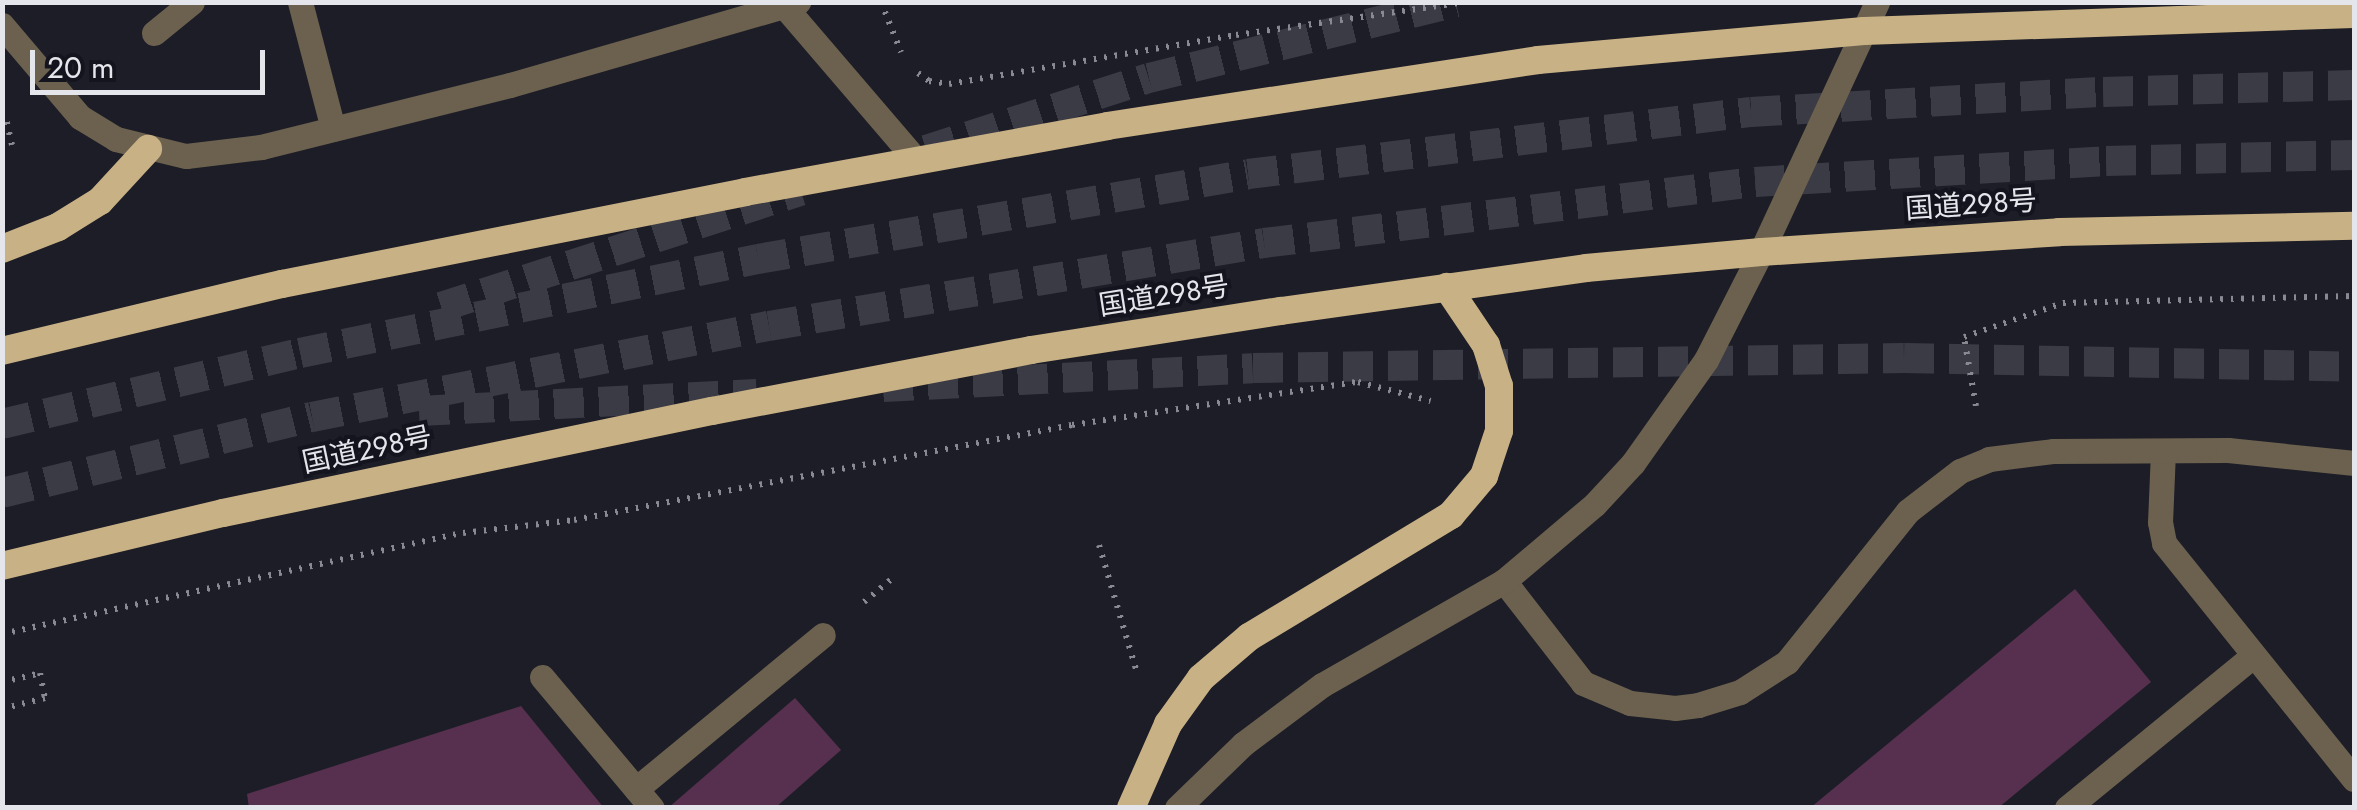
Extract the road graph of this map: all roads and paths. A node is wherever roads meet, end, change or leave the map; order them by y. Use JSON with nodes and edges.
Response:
{"nodes":[{"id":1,"x":192,"y":2,"type":"edge"},
{"id":2,"x":300,"y":2,"type":"edge"},
{"id":3,"x":881,"y":2,"type":"edge"},
{"id":4,"x":1464,"y":2,"type":"edge"},
{"id":5,"x":1877,"y":2,"type":"edge"},
{"id":6,"x":792,"y":4,"type":"edge"},
{"id":7,"x":2118,"y":11,"type":"edge"},
{"id":8,"x":2354,"y":14,"type":"edge"},
{"id":9,"x":2,"y":26,"type":"edge"},
{"id":10,"x":1864,"y":31,"type":"junction"},
{"id":11,"x":154,"y":33,"type":"dead end"},
{"id":12,"x":5,"y":114,"type":"edge"},
{"id":13,"x":333,"y":129,"type":"junction"},
{"id":14,"x":2,"y":148,"type":"edge"},
{"id":15,"x":148,"y":149,"type":"junction"},
{"id":16,"x":916,"y":160,"type":"junction"},
{"id":17,"x":2354,"y":226,"type":"edge"},
{"id":18,"x":2,"y":249,"type":"edge"},
{"id":19,"x":1762,"y":252,"type":"junction"},
{"id":20,"x":1448,"y":287,"type":"junction"},
{"id":21,"x":2354,"y":296,"type":"edge"},
{"id":22,"x":2,"y":351,"type":"edge"},
{"id":23,"x":1431,"y":401,"type":"dead end"},
{"id":24,"x":1977,"y":412,"type":"dead end"},
{"id":25,"x":2163,"y":451,"type":"junction"},
{"id":26,"x":2354,"y":463,"type":"edge"},
{"id":27,"x":1099,"y":544,"type":"dead end"},
{"id":28,"x":2,"y":566,"type":"edge"},
{"id":29,"x":1504,"y":581,"type":"junction"},
{"id":30,"x":2,"y":634,"type":"edge"},
{"id":31,"x":823,"y":635,"type":"dead end"},
{"id":32,"x":2252,"y":656,"type":"junction"},
{"id":33,"x":1136,"y":669,"type":"dead end"},
{"id":34,"x":542,"y":678,"type":"dead end"},
{"id":35,"x":2,"y":682,"type":"edge"},
{"id":36,"x":2,"y":709,"type":"edge"},
{"id":37,"x":2354,"y":778,"type":"edge"},
{"id":38,"x":644,"y":798,"type":"edge"},
{"id":39,"x":1131,"y":808,"type":"edge"},
{"id":40,"x":1177,"y":808,"type":"edge"},
{"id":41,"x":2067,"y":808,"type":"edge"}],
"edges":[{"from":1,"to":11,"type":"street"},
{"from":2,"to":13,"type":"street"},
{"from":3,"to":4,"type":"path"},
{"from":5,"to":10,"type":"street"},
{"from":6,"to":13,"type":"street"},
{"from":6,"to":16,"type":"street"},
{"from":7,"to":8,"type":"highway"},
{"from":7,"to":10,"type":"highway"},
{"from":9,"to":15,"type":"street"},
{"from":10,"to":16,"type":"highway"},
{"from":10,"to":19,"type":"street"},
{"from":12,"to":14,"type":"path"},
{"from":13,"to":15,"type":"street"},
{"from":15,"to":18,"type":"highway"},
{"from":16,"to":22,"type":"highway"},
{"from":17,"to":19,"type":"highway","name":"国道298号"},
{"from":19,"to":20,"type":"highway","name":"国道298号"},
{"from":19,"to":29,"type":"street"},
{"from":20,"to":28,"type":"highway","name":"国道298号"},
{"from":20,"to":39,"type":"highway"},
{"from":21,"to":24,"type":"path"},
{"from":23,"to":30,"type":"path"},
{"from":25,"to":26,"type":"street"},
{"from":25,"to":29,"type":"street"},
{"from":25,"to":32,"type":"street"},
{"from":27,"to":33,"type":"path"},
{"from":29,"to":40,"type":"street"},
{"from":31,"to":38,"type":"street"},
{"from":32,"to":37,"type":"street"},
{"from":32,"to":41,"type":"street"},
{"from":34,"to":38,"type":"street"},
{"from":35,"to":36,"type":"path"}]}
